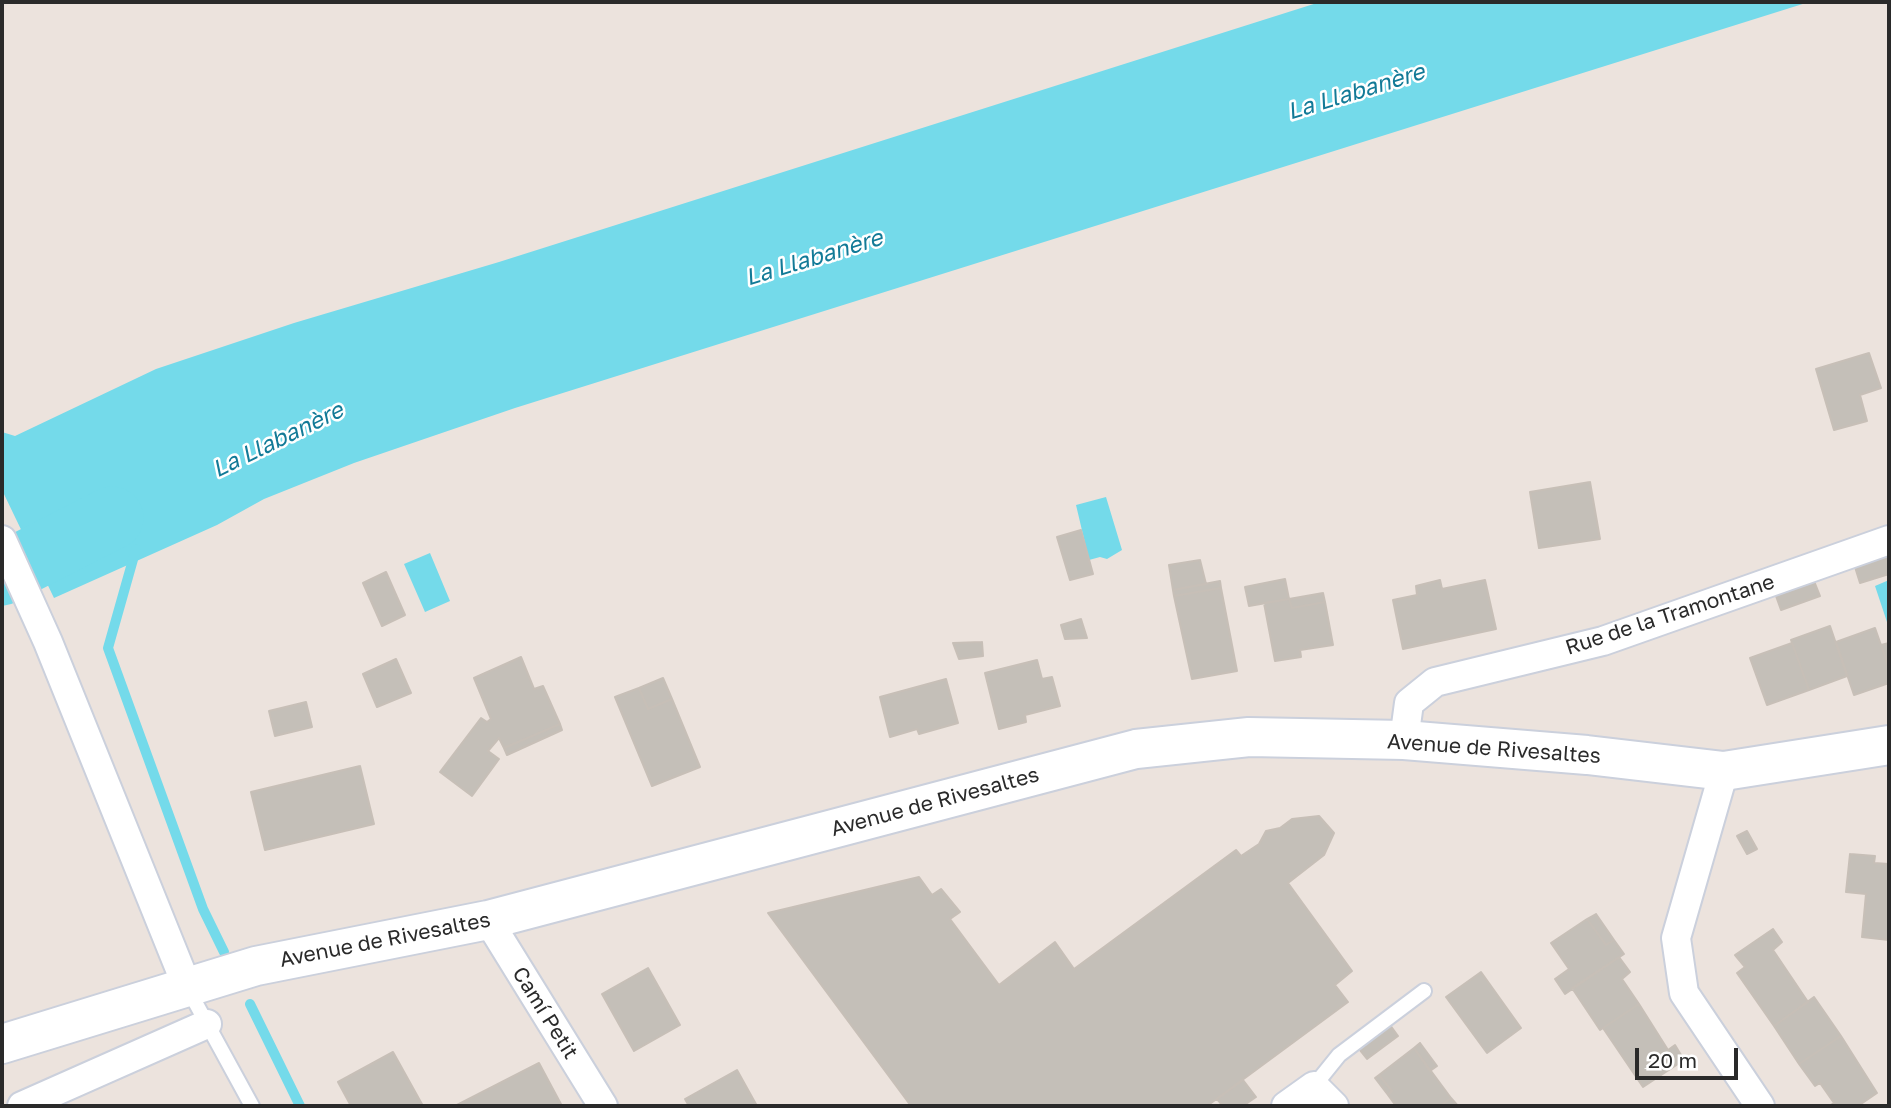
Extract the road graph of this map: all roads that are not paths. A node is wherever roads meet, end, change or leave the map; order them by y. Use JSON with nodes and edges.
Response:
{"nodes":[{"id":1,"x":2,"y":540,"type":"edge"},
{"id":2,"x":1889,"y":540,"type":"edge"},
{"id":3,"x":1404,"y":740,"type":"junction"},
{"id":4,"x":1889,"y":745,"type":"edge"},
{"id":5,"x":1724,"y":771,"type":"junction"},
{"id":6,"x":488,"y":920,"type":"junction"},
{"id":7,"x":188,"y":989,"type":"junction"},
{"id":8,"x":1424,"y":991,"type":"dead end"},
{"id":9,"x":207,"y":1024,"type":"junction"},
{"id":10,"x":2,"y":1044,"type":"edge"},
{"id":11,"x":1314,"y":1086,"type":"junction"},
{"id":12,"x":22,"y":1106,"type":"edge"},
{"id":13,"x":251,"y":1106,"type":"edge"},
{"id":14,"x":603,"y":1106,"type":"edge"},
{"id":15,"x":1286,"y":1106,"type":"edge"},
{"id":16,"x":1335,"y":1106,"type":"edge"},
{"id":17,"x":1760,"y":1106,"type":"edge"}],
"edges":[{"from":1,"to":7,"type":"street"},
{"from":2,"to":3,"type":"street","name":"Rue de la Tramontane"},
{"from":3,"to":5,"type":"main road","name":"Avenue de Rivesaltes"},
{"from":3,"to":6,"type":"main road","name":"Avenue de Rivesaltes"},
{"from":4,"to":5,"type":"main road","name":"Avenue de Rivesaltes"},
{"from":5,"to":17,"type":"street"},
{"from":6,"to":7,"type":"main road","name":"Avenue de Rivesaltes"},
{"from":6,"to":14,"type":"street","name":"Camí Petit"},
{"from":7,"to":9,"type":"lane"},
{"from":7,"to":10,"type":"main road","name":"Avenue de Rivesaltes"},
{"from":8,"to":11,"type":"lane"},
{"from":9,"to":12,"type":"street"},
{"from":9,"to":13,"type":"lane"},
{"from":11,"to":15,"type":"street"},
{"from":11,"to":16,"type":"street"}]}
